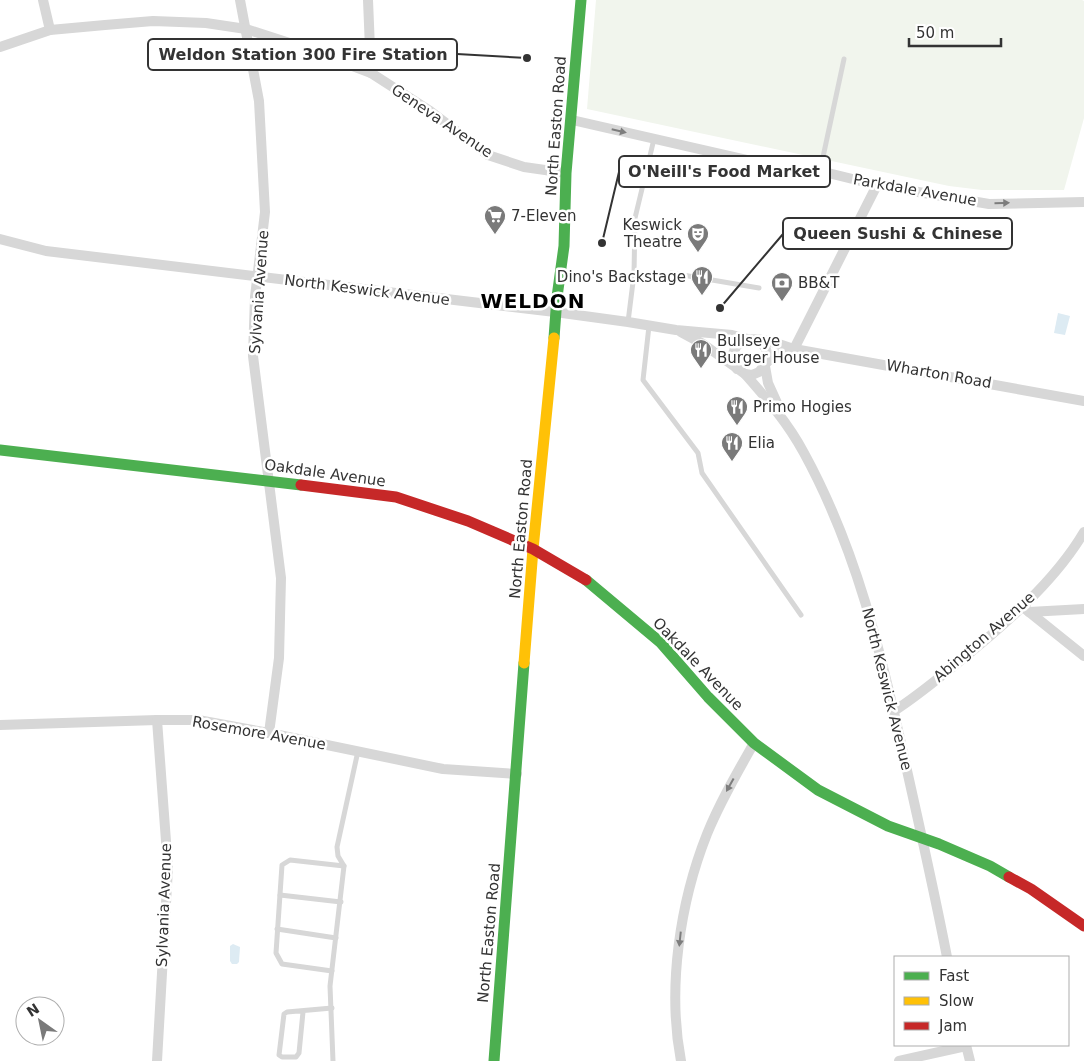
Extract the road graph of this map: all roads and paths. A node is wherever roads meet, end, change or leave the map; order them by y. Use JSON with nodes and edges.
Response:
{"nodes":[{"id":1,"x":43,"y":0,"type":"edge"},
{"id":2,"x":240,"y":0,"type":"edge"},
{"id":3,"x":368,"y":0,"type":"edge"},
{"id":4,"x":581,"y":0,"type":"edge"},
{"id":5,"x":246,"y":29,"type":"junction"},
{"id":6,"x":50,"y":30,"type":"junction"},
{"id":7,"x":0,"y":47,"type":"edge"},
{"id":8,"x":844,"y":59,"type":"dead end"},
{"id":9,"x":371,"y":73,"type":"junction"},
{"id":10,"x":572,"y":120,"type":"junction"},
{"id":11,"x":654,"y":139,"type":"junction"},
{"id":12,"x":820,"y":172,"type":"junction"},
{"id":13,"x":566,"y":174,"type":"junction"},
{"id":14,"x":877,"y":184,"type":"junction"},
{"id":15,"x":1084,"y":202,"type":"edge"},
{"id":16,"x":0,"y":238,"type":"edge"},
{"id":17,"x":671,"y":273,"type":"dead end"},
{"id":18,"x":258,"y":277,"type":"junction"},
{"id":19,"x":759,"y":288,"type":"dead end"},
{"id":20,"x":555,"y":312,"type":"junction"},
{"id":21,"x":628,"y":322,"type":"junction"},
{"id":22,"x":649,"y":325,"type":"junction"},
{"id":23,"x":676,"y":330,"type":"junction"},
{"id":24,"x":751,"y":339,"type":"junction"},
{"id":25,"x":794,"y":349,"type":"junction"},
{"id":26,"x":766,"y":364,"type":"junction"},
{"id":27,"x":740,"y":371,"type":"junction"},
{"id":28,"x":1084,"y":401,"type":"edge"},
{"id":29,"x":792,"y":433,"type":"junction"},
{"id":30,"x":0,"y":450,"type":"edge"},
{"id":31,"x":270,"y":480,"type":"junction"},
{"id":32,"x":1084,"y":532,"type":"edge"},
{"id":33,"x":533,"y":549,"type":"junction"},
{"id":34,"x":1026,"y":609,"type":"junction"},
{"id":35,"x":1084,"y":609,"type":"edge"},
{"id":36,"x":801,"y":615,"type":"dead end"},
{"id":37,"x":1084,"y":656,"type":"edge"},
{"id":38,"x":894,"y":711,"type":"junction"},
{"id":39,"x":157,"y":720,"type":"junction"},
{"id":40,"x":0,"y":725,"type":"edge"},
{"id":41,"x":269,"y":733,"type":"junction"},
{"id":42,"x":754,"y":743,"type":"junction"},
{"id":43,"x":358,"y":751,"type":"junction"},
{"id":44,"x":516,"y":774,"type":"junction"},
{"id":45,"x":922,"y":838,"type":"junction"},
{"id":46,"x":344,"y":866,"type":"junction"},
{"id":47,"x":280,"y":896,"type":"junction"},
{"id":48,"x":341,"y":902,"type":"junction"},
{"id":49,"x":1084,"y":926,"type":"edge"},
{"id":50,"x":277,"y":930,"type":"junction"},
{"id":51,"x":336,"y":938,"type":"junction"},
{"id":52,"x":948,"y":956,"type":"edge"},
{"id":53,"x":332,"y":971,"type":"junction"},
{"id":54,"x":332,"y":1008,"type":"junction"},
{"id":55,"x":303,"y":1012,"type":"junction"},
{"id":56,"x":962,"y":1046,"type":"edge"},
{"id":57,"x":966,"y":1046,"type":"edge"},
{"id":58,"x":157,"y":1061,"type":"edge"},
{"id":59,"x":333,"y":1061,"type":"edge"},
{"id":60,"x":494,"y":1061,"type":"edge"},
{"id":61,"x":681,"y":1061,"type":"edge"},
{"id":62,"x":899,"y":1061,"type":"edge"},
{"id":63,"x":970,"y":1061,"type":"edge"}],
"edges":[{"from":1,"to":6,"type":"street"},
{"from":2,"to":5,"type":"street","name":"Sylvania Avenue"},
{"from":3,"to":9,"type":"street"},
{"from":4,"to":10,"type":"street","name":"North Easton Road"},
{"from":5,"to":6,"type":"street","name":"Geneva Avenue"},
{"from":5,"to":9,"type":"street","name":"Geneva Avenue"},
{"from":5,"to":18,"type":"street","name":"Sylvania Avenue"},
{"from":6,"to":7,"type":"street","name":"Geneva Avenue"},
{"from":8,"to":12,"type":"lane"},
{"from":9,"to":13,"type":"street","name":"Geneva Avenue"},
{"from":10,"to":11,"type":"street","name":"Parkdale Avenue","one_way":true},
{"from":10,"to":13,"type":"street","name":"North Easton Road"},
{"from":11,"to":12,"type":"street","name":"Parkdale Avenue"},
{"from":11,"to":21,"type":"lane"},
{"from":12,"to":14,"type":"street","name":"Parkdale Avenue"},
{"from":13,"to":20,"type":"street","name":"North Easton Road"},
{"from":14,"to":15,"type":"street","name":"Parkdale Avenue","one_way":true},
{"from":14,"to":25,"type":"street"},
{"from":16,"to":18,"type":"street","name":"North Keswick Avenue"},
{"from":17,"to":19,"type":"lane"},
{"from":18,"to":20,"type":"street","name":"North Keswick Avenue"},
{"from":18,"to":31,"type":"street","name":"Sylvania Avenue"},
{"from":20,"to":21,"type":"street","name":"North Keswick Avenue"},
{"from":20,"to":33,"type":"street","name":"North Easton Road"},
{"from":21,"to":22,"type":"street","name":"North Keswick Avenue"},
{"from":22,"to":23,"type":"street","name":"North Keswick Avenue"},
{"from":22,"to":36,"type":"lane"},
{"from":23,"to":24,"type":"street","name":"North Keswick Avenue"},
{"from":23,"to":27,"type":"street","name":"North Keswick Avenue"},
{"from":24,"to":25,"type":"street","name":"Wharton Road"},
{"from":24,"to":26,"type":"street","name":"North Keswick Avenue"},
{"from":24,"to":27,"type":"street"},
{"from":25,"to":26,"type":"street"},
{"from":25,"to":28,"type":"street","name":"Wharton Road"},
{"from":26,"to":27,"type":"street"},
{"from":26,"to":29,"type":"street","name":"North Keswick Avenue"},
{"from":27,"to":29,"type":"street","name":"North Keswick Avenue"},
{"from":29,"to":38,"type":"street","name":"North Keswick Avenue"},
{"from":30,"to":31,"type":"street","name":"Oakdale Avenue"},
{"from":31,"to":33,"type":"street","name":"Oakdale Avenue"},
{"from":31,"to":41,"type":"street","name":"Sylvania Avenue"},
{"from":32,"to":34,"type":"street","name":"Abington Avenue"},
{"from":33,"to":42,"type":"street","name":"Oakdale Avenue"},
{"from":33,"to":44,"type":"street","name":"North Easton Road"},
{"from":34,"to":35,"type":"street"},
{"from":34,"to":37,"type":"street"},
{"from":34,"to":38,"type":"street","name":"Abington Avenue"},
{"from":38,"to":45,"type":"street","name":"North Keswick Avenue"},
{"from":39,"to":40,"type":"street","name":"Rosemore Avenue"},
{"from":39,"to":41,"type":"street","name":"Rosemore Avenue"},
{"from":39,"to":58,"type":"street","name":"Sylvania Avenue"},
{"from":41,"to":43,"type":"street","name":"Rosemore Avenue"},
{"from":42,"to":45,"type":"street","name":"Oakdale Avenue"},
{"from":42,"to":61,"type":"street","one_way":true},
{"from":43,"to":44,"type":"street","name":"Rosemore Avenue"},
{"from":43,"to":46,"type":"lane"},
{"from":44,"to":60,"type":"street","name":"North Easton Road"},
{"from":45,"to":49,"type":"street","name":"Oakdale Avenue"},
{"from":45,"to":52,"type":"street","name":"North Keswick Avenue"},
{"from":46,"to":47,"type":"lane"},
{"from":46,"to":48,"type":"lane"},
{"from":47,"to":48,"type":"lane"},
{"from":47,"to":50,"type":"lane"},
{"from":48,"to":51,"type":"lane"},
{"from":50,"to":51,"type":"lane"},
{"from":50,"to":53,"type":"lane"},
{"from":51,"to":53,"type":"lane"},
{"from":53,"to":54,"type":"lane"},
{"from":54,"to":55,"type":"lane"},
{"from":54,"to":59,"type":"lane"},
{"from":55,"to":55,"type":"lane"},
{"from":56,"to":62,"type":"street"},
{"from":57,"to":63,"type":"street"}]}
